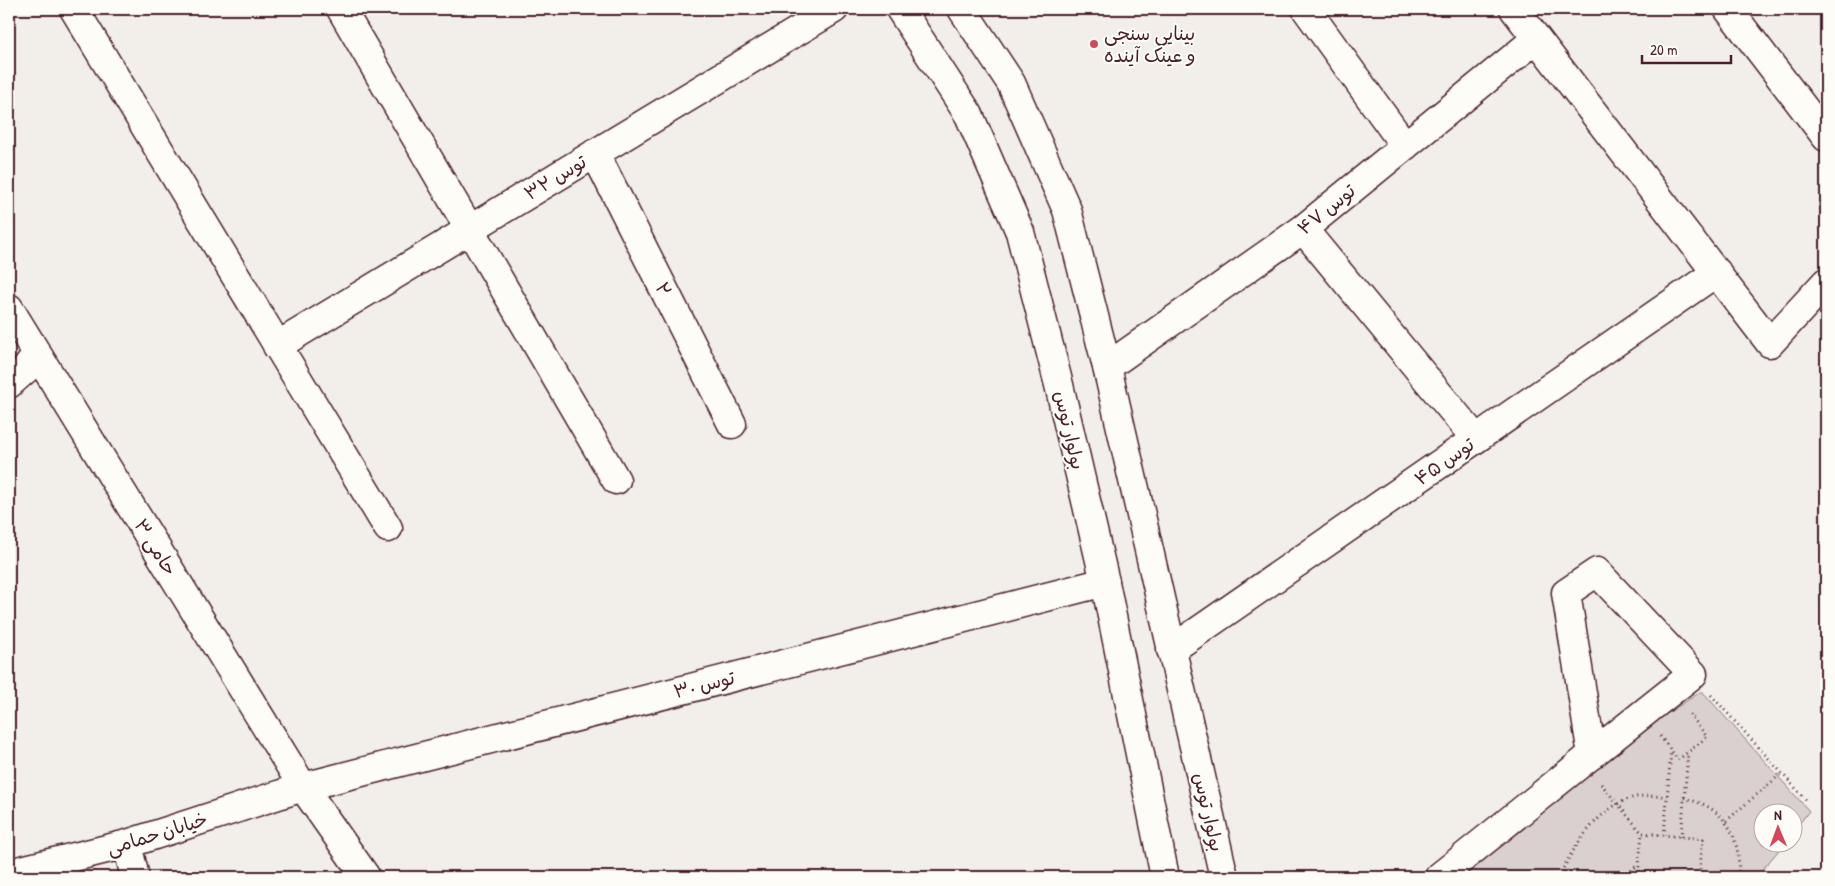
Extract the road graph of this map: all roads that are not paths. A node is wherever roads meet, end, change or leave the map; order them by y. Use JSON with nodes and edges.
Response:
{"nodes":[{"id":1,"x":74,"y":9,"type":"edge"},
{"id":2,"x":341,"y":9,"type":"edge"},
{"id":3,"x":834,"y":9,"type":"edge"},
{"id":4,"x":900,"y":9,"type":"edge"},
{"id":5,"x":962,"y":9,"type":"edge"},
{"id":6,"x":1306,"y":9,"type":"edge"},
{"id":7,"x":1514,"y":9,"type":"edge"},
{"id":8,"x":1728,"y":9,"type":"edge"},
{"id":9,"x":1536,"y":39,"type":"junction"},
{"id":10,"x":1826,"y":137,"type":"edge"},
{"id":11,"x":1405,"y":146,"type":"junction"},
{"id":12,"x":596,"y":153,"type":"junction"},
{"id":13,"x":469,"y":229,"type":"junction"},
{"id":14,"x":1303,"y":229,"type":"junction"},
{"id":15,"x":1716,"y":272,"type":"junction"},
{"id":16,"x":1823,"y":291,"type":"edge"},
{"id":17,"x":9,"y":308,"type":"edge"},
{"id":18,"x":277,"y":346,"type":"junction"},
{"id":19,"x":37,"y":354,"type":"junction"},
{"id":20,"x":1107,"y":368,"type":"junction"},
{"id":21,"x":9,"y":384,"type":"edge"},
{"id":22,"x":732,"y":424,"type":"dead end"},
{"id":23,"x":1476,"y":439,"type":"junction"},
{"id":24,"x":616,"y":480,"type":"dead end"},
{"id":25,"x":388,"y":528,"type":"dead end"},
{"id":26,"x":1105,"y":582,"type":"junction"},
{"id":27,"x":1171,"y":650,"type":"junction"},
{"id":28,"x":1588,"y":758,"type":"junction"},
{"id":29,"x":303,"y":786,"type":"junction"},
{"id":30,"x":127,"y":844,"type":"junction"},
{"id":31,"x":9,"y":873,"type":"edge"},
{"id":32,"x":135,"y":877,"type":"edge"},
{"id":33,"x":366,"y":877,"type":"edge"},
{"id":34,"x":1165,"y":877,"type":"edge"},
{"id":35,"x":1224,"y":877,"type":"edge"},
{"id":36,"x":1439,"y":877,"type":"edge"}],
"edges":[{"from":1,"to":18,"type":"street"},
{"from":2,"to":13,"type":"street"},
{"from":3,"to":12,"type":"street","name":"توس ۳۲"},
{"from":4,"to":26,"type":"street","name":"بولوار توس"},
{"from":5,"to":20,"type":"street","name":"بولوار توس"},
{"from":6,"to":11,"type":"street"},
{"from":7,"to":9,"type":"street"},
{"from":8,"to":10,"type":"street"},
{"from":9,"to":11,"type":"street","name":"توس ۴۷"},
{"from":9,"to":15,"type":"street"},
{"from":11,"to":14,"type":"street","name":"توس ۴۷"},
{"from":12,"to":13,"type":"street","name":"توس ۳۲"},
{"from":12,"to":22,"type":"street","name":"۲"},
{"from":13,"to":18,"type":"street","name":"توس ۳۲"},
{"from":13,"to":24,"type":"street"},
{"from":14,"to":20,"type":"street","name":"توس ۴۷"},
{"from":14,"to":23,"type":"street"},
{"from":15,"to":16,"type":"street"},
{"from":15,"to":23,"type":"street","name":"توس ۴۵"},
{"from":17,"to":19,"type":"street","name":"حامی ۳"},
{"from":18,"to":25,"type":"street"},
{"from":19,"to":21,"type":"street"},
{"from":19,"to":29,"type":"street","name":"حامی ۳"},
{"from":20,"to":27,"type":"street","name":"بولوار توس"},
{"from":23,"to":27,"type":"street","name":"توس ۴۵"},
{"from":26,"to":29,"type":"street","name":"توس ۳۰"},
{"from":26,"to":34,"type":"street","name":"بولوار توس"},
{"from":27,"to":35,"type":"street","name":"بولوار توس"},
{"from":28,"to":28,"type":"street"},
{"from":28,"to":36,"type":"street"},
{"from":29,"to":30,"type":"street","name":"خیابان حمامی"},
{"from":29,"to":33,"type":"street","name":"حامی ۳"},
{"from":30,"to":31,"type":"street","name":"خیابان حمامی"},
{"from":30,"to":32,"type":"street"}]}
